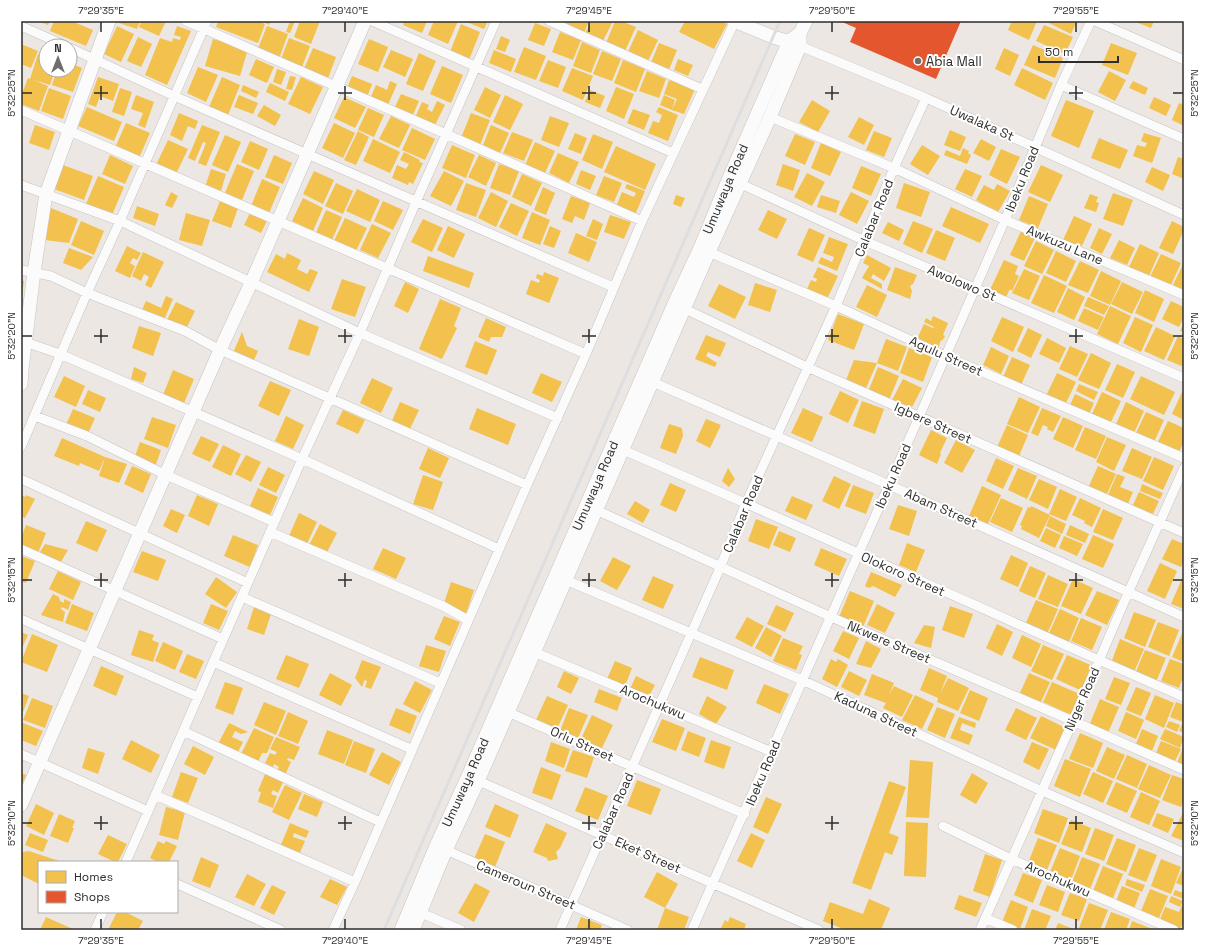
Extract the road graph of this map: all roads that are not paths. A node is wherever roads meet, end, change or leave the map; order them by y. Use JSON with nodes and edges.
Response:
{"nodes":[{"id":1,"x":109,"y":21,"type":"edge"},
{"id":2,"x":186,"y":21,"type":"edge"},
{"id":3,"x":365,"y":21,"type":"edge"},
{"id":4,"x":372,"y":21,"type":"edge"},
{"id":5,"x":496,"y":21,"type":"edge"},
{"id":6,"x":549,"y":21,"type":"edge"},
{"id":7,"x":735,"y":21,"type":"edge"},
{"id":8,"x":1091,"y":21,"type":"edge"},
{"id":9,"x":1095,"y":21,"type":"edge"},
{"id":10,"x":205,"y":24,"type":"edge"},
{"id":11,"x":21,"y":26,"type":"edge"},
{"id":12,"x":799,"y":35,"type":"edge"},
{"id":13,"x":48,"y":38,"type":"edge"},
{"id":14,"x":78,"y":51,"type":"edge"},
{"id":15,"x":96,"y":59,"type":"junction"},
{"id":16,"x":1184,"y":60,"type":"edge"},
{"id":17,"x":475,"y":67,"type":"junction"},
{"id":18,"x":1061,"y":85,"type":"junction"},
{"id":19,"x":337,"y":87,"type":"junction"},
{"id":20,"x":702,"y":90,"type":"junction"},
{"id":21,"x":174,"y":96,"type":"junction"},
{"id":22,"x":926,"y":98,"type":"junction"},
{"id":23,"x":21,"y":110,"type":"edge"},
{"id":24,"x":770,"y":117,"type":"junction"},
{"id":25,"x":69,"y":131,"type":"junction"},
{"id":26,"x":446,"y":134,"type":"junction"},
{"id":27,"x":1184,"y":140,"type":"edge"},
{"id":28,"x":1035,"y":147,"type":"junction"},
{"id":29,"x":673,"y":153,"type":"junction"},
{"id":30,"x":307,"y":154,"type":"junction"},
{"id":31,"x":145,"y":164,"type":"junction"},
{"id":32,"x":894,"y":168,"type":"junction"},
{"id":33,"x":741,"y":184,"type":"junction"},
{"id":34,"x":21,"y":185,"type":"edge"},
{"id":35,"x":46,"y":194,"type":"junction"},
{"id":36,"x":416,"y":202,"type":"junction"},
{"id":37,"x":1184,"y":215,"type":"edge"},
{"id":38,"x":1005,"y":220,"type":"junction"},
{"id":39,"x":120,"y":221,"type":"junction"},
{"id":40,"x":642,"y":221,"type":"junction"},
{"id":41,"x":278,"y":222,"type":"junction"},
{"id":42,"x":865,"y":241,"type":"junction"},
{"id":43,"x":709,"y":252,"type":"junction"},
{"id":44,"x":389,"y":268,"type":"junction"},
{"id":45,"x":27,"y":271,"type":"edge"},
{"id":46,"x":251,"y":283,"type":"junction"},
{"id":47,"x":613,"y":287,"type":"junction"},
{"id":48,"x":975,"y":288,"type":"junction"},
{"id":49,"x":87,"y":293,"type":"junction"},
{"id":50,"x":1184,"y":295,"type":"edge"},
{"id":51,"x":836,"y":306,"type":"junction"},
{"id":52,"x":684,"y":309,"type":"junction"},
{"id":53,"x":360,"y":333,"type":"junction"},
{"id":54,"x":25,"y":342,"type":"junction"},
{"id":55,"x":220,"y":350,"type":"junction"},
{"id":56,"x":60,"y":354,"type":"junction"},
{"id":57,"x":586,"y":354,"type":"junction"},
{"id":58,"x":945,"y":356,"type":"junction"},
{"id":59,"x":808,"y":368,"type":"junction"},
{"id":60,"x":1184,"y":378,"type":"edge"},
{"id":61,"x":647,"y":380,"type":"junction"},
{"id":62,"x":21,"y":384,"type":"edge"},
{"id":63,"x":329,"y":398,"type":"junction"},
{"id":64,"x":193,"y":412,"type":"junction"},
{"id":65,"x":35,"y":416,"type":"junction"},
{"id":66,"x":919,"y":417,"type":"junction"},
{"id":67,"x":558,"y":418,"type":"junction"},
{"id":68,"x":777,"y":436,"type":"junction"},
{"id":69,"x":21,"y":447,"type":"edge"},
{"id":70,"x":622,"y":450,"type":"junction"},
{"id":71,"x":1184,"y":458,"type":"edge"},
{"id":72,"x":302,"y":459,"type":"junction"},
{"id":73,"x":1184,"y":468,"type":"edge"},
{"id":74,"x":166,"y":475,"type":"junction"},
{"id":75,"x":21,"y":479,"type":"edge"},
{"id":76,"x":527,"y":485,"type":"junction"},
{"id":77,"x":889,"y":485,"type":"junction"},
{"id":78,"x":746,"y":503,"type":"junction"},
{"id":79,"x":596,"y":510,"type":"junction"},
{"id":80,"x":274,"y":522,"type":"junction"},
{"id":81,"x":1160,"y":523,"type":"junction"},
{"id":82,"x":270,"y":532,"type":"junction"},
{"id":83,"x":1184,"y":533,"type":"edge"},
{"id":84,"x":140,"y":534,"type":"junction"},
{"id":85,"x":21,"y":549,"type":"edge"},
{"id":86,"x":498,"y":549,"type":"junction"},
{"id":87,"x":859,"y":554,"type":"junction"},
{"id":88,"x":720,"y":568,"type":"junction"},
{"id":89,"x":561,"y":577,"type":"junction"},
{"id":90,"x":248,"y":583,"type":"junction"},
{"id":91,"x":115,"y":591,"type":"junction"},
{"id":92,"x":1128,"y":593,"type":"junction"},
{"id":93,"x":242,"y":597,"type":"junction"},
{"id":94,"x":831,"y":617,"type":"junction"},
{"id":95,"x":1184,"y":617,"type":"edge"},
{"id":96,"x":21,"y":619,"type":"edge"},
{"id":97,"x":468,"y":620,"type":"junction"},
{"id":98,"x":692,"y":633,"type":"junction"},
{"id":99,"x":223,"y":639,"type":"junction"},
{"id":100,"x":89,"y":649,"type":"junction"},
{"id":101,"x":534,"y":652,"type":"junction"},
{"id":102,"x":1100,"y":660,"type":"junction"},
{"id":103,"x":213,"y":662,"type":"junction"},
{"id":104,"x":802,"y":680,"type":"junction"},
{"id":105,"x":440,"y":683,"type":"junction"},
{"id":106,"x":198,"y":697,"type":"junction"},
{"id":107,"x":1184,"y":697,"type":"edge"},
{"id":108,"x":660,"y":705,"type":"junction"},
{"id":109,"x":508,"y":712,"type":"junction"},
{"id":110,"x":1073,"y":720,"type":"junction"},
{"id":111,"x":183,"y":730,"type":"junction"},
{"id":112,"x":411,"y":749,"type":"junction"},
{"id":113,"x":772,"y":752,"type":"junction"},
{"id":114,"x":21,"y":754,"type":"edge"},
{"id":115,"x":40,"y":762,"type":"junction"},
{"id":116,"x":633,"y":767,"type":"junction"},
{"id":117,"x":1184,"y":770,"type":"edge"},
{"id":118,"x":473,"y":779,"type":"junction"},
{"id":119,"x":1042,"y":791,"type":"junction"},
{"id":120,"x":155,"y":795,"type":"junction"},
{"id":121,"x":21,"y":805,"type":"edge"},
{"id":122,"x":148,"y":812,"type":"junction"},
{"id":123,"x":745,"y":814,"type":"junction"},
{"id":124,"x":380,"y":822,"type":"junction"},
{"id":125,"x":943,"y":826,"type":"dead end"},
{"id":126,"x":602,"y":835,"type":"junction"},
{"id":127,"x":446,"y":850,"type":"junction"},
{"id":128,"x":1184,"y":853,"type":"edge"},
{"id":129,"x":1010,"y":859,"type":"junction"},
{"id":130,"x":127,"y":861,"type":"edge"},
{"id":131,"x":354,"y":882,"type":"junction"},
{"id":132,"x":178,"y":884,"type":"edge"},
{"id":133,"x":713,"y":884,"type":"junction"},
{"id":134,"x":571,"y":904,"type":"junction"},
{"id":135,"x":103,"y":913,"type":"edge"},
{"id":136,"x":421,"y":913,"type":"junction"},
{"id":137,"x":985,"y":918,"type":"junction"},
{"id":138,"x":95,"y":930,"type":"edge"},
{"id":139,"x":281,"y":930,"type":"edge"},
{"id":140,"x":333,"y":930,"type":"edge"},
{"id":141,"x":401,"y":930,"type":"edge"},
{"id":142,"x":413,"y":930,"type":"edge"},
{"id":143,"x":461,"y":930,"type":"edge"},
{"id":144,"x":560,"y":930,"type":"edge"},
{"id":145,"x":628,"y":930,"type":"edge"},
{"id":146,"x":692,"y":930,"type":"edge"},
{"id":147,"x":819,"y":930,"type":"edge"},
{"id":148,"x":980,"y":930,"type":"edge"},
{"id":149,"x":1013,"y":930,"type":"edge"},
{"id":150,"x":1174,"y":930,"type":"edge"}],
"edges":[{"from":1,"to":15,"type":"street"},
{"from":2,"to":10,"type":"street"},
{"from":3,"to":19,"type":"street"},
{"from":4,"to":17,"type":"street"},
{"from":5,"to":17,"type":"street"},
{"from":6,"to":20,"type":"street"},
{"from":7,"to":12,"type":"street"},
{"from":7,"to":20,"type":"street"},
{"from":8,"to":18,"type":"street","name":"Ibeku Road"},
{"from":9,"to":16,"type":"street"},
{"from":10,"to":19,"type":"street"},
{"from":10,"to":21,"type":"street"},
{"from":11,"to":13,"type":"street"},
{"from":12,"to":22,"type":"street","name":"Uwalaka St"},
{"from":12,"to":24,"type":"street","name":"Umuwaya Road"},
{"from":12,"to":61,"type":"street","name":"Umuwaya Road"},
{"from":14,"to":15,"type":"street"},
{"from":15,"to":21,"type":"street"},
{"from":15,"to":25,"type":"street"},
{"from":17,"to":26,"type":"street"},
{"from":17,"to":29,"type":"street"},
{"from":18,"to":27,"type":"street"},
{"from":18,"to":28,"type":"street","name":"Ibeku Road"},
{"from":19,"to":26,"type":"street"},
{"from":19,"to":30,"type":"street"},
{"from":20,"to":29,"type":"street"},
{"from":21,"to":30,"type":"street"},
{"from":21,"to":31,"type":"street"},
{"from":22,"to":28,"type":"street","name":"Uwalaka St"},
{"from":22,"to":32,"type":"street","name":"Calabar Road"},
{"from":23,"to":25,"type":"street"},
{"from":24,"to":32,"type":"street","name":"Awkuzu Lane"},
{"from":24,"to":33,"type":"street","name":"Umuwaya Road"},
{"from":25,"to":31,"type":"street"},
{"from":25,"to":35,"type":"street"},
{"from":26,"to":36,"type":"street"},
{"from":26,"to":40,"type":"street"},
{"from":28,"to":37,"type":"street","name":"Uwalaka St"},
{"from":28,"to":38,"type":"street","name":"Ibeku Road"},
{"from":29,"to":40,"type":"street"},
{"from":30,"to":36,"type":"street"},
{"from":30,"to":41,"type":"street"},
{"from":31,"to":39,"type":"street"},
{"from":31,"to":41,"type":"street"},
{"from":32,"to":38,"type":"street","name":"Awkuzu Lane"},
{"from":32,"to":42,"type":"street","name":"Calabar Road"},
{"from":33,"to":42,"type":"street","name":"Awolowo St"},
{"from":33,"to":43,"type":"street","name":"Umuwaya Road"},
{"from":34,"to":35,"type":"street"},
{"from":35,"to":39,"type":"street"},
{"from":35,"to":45,"type":"street"},
{"from":36,"to":44,"type":"street"},
{"from":36,"to":47,"type":"street"},
{"from":38,"to":48,"type":"street","name":"Ibeku Road"},
{"from":38,"to":50,"type":"street","name":"Awkuzu Lane"},
{"from":39,"to":46,"type":"street"},
{"from":39,"to":49,"type":"street"},
{"from":40,"to":47,"type":"street"},
{"from":41,"to":44,"type":"street"},
{"from":41,"to":46,"type":"street"},
{"from":42,"to":48,"type":"street","name":"Awolowo St"},
{"from":42,"to":51,"type":"street","name":"Calabar Road"},
{"from":43,"to":51,"type":"street","name":"Agulu Street"},
{"from":43,"to":52,"type":"street","name":"Umuwaya Road"},
{"from":44,"to":53,"type":"street"},
{"from":44,"to":57,"type":"street"},
{"from":45,"to":49,"type":"street"},
{"from":45,"to":54,"type":"street"},
{"from":46,"to":53,"type":"street"},
{"from":46,"to":55,"type":"street"},
{"from":47,"to":57,"type":"street"},
{"from":48,"to":58,"type":"street","name":"Ibeku Road"},
{"from":48,"to":60,"type":"street","name":"Awolowo St"},
{"from":49,"to":55,"type":"street"},
{"from":49,"to":56,"type":"street"},
{"from":51,"to":58,"type":"street","name":"Agulu Street"},
{"from":51,"to":59,"type":"street","name":"Calabar Road"},
{"from":52,"to":59,"type":"street","name":"Igbere Street"},
{"from":52,"to":61,"type":"street","name":"Umuwaya Road"},
{"from":53,"to":63,"type":"street"},
{"from":53,"to":67,"type":"street"},
{"from":54,"to":56,"type":"street"},
{"from":54,"to":62,"type":"street"},
{"from":55,"to":63,"type":"street"},
{"from":55,"to":64,"type":"street"},
{"from":56,"to":64,"type":"street"},
{"from":56,"to":65,"type":"street"},
{"from":57,"to":67,"type":"street"},
{"from":58,"to":66,"type":"street","name":"Ibeku Road"},
{"from":58,"to":71,"type":"street","name":"Agulu Street"},
{"from":59,"to":66,"type":"street","name":"Igbere Street"},
{"from":59,"to":68,"type":"street","name":"Calabar Road"},
{"from":61,"to":68,"type":"street","name":"Abam Street"},
{"from":61,"to":70,"type":"street","name":"Umuwaya Road"},
{"from":61,"to":89,"type":"street","name":"Umuwaya Road"},
{"from":63,"to":72,"type":"street"},
{"from":63,"to":76,"type":"street"},
{"from":64,"to":72,"type":"street"},
{"from":64,"to":74,"type":"street"},
{"from":65,"to":69,"type":"street"},
{"from":65,"to":74,"type":"street"},
{"from":66,"to":77,"type":"street","name":"Ibeku Road"},
{"from":66,"to":81,"type":"street","name":"Igbere Street"},
{"from":67,"to":76,"type":"street"},
{"from":68,"to":77,"type":"street","name":"Abam Street"},
{"from":68,"to":78,"type":"street","name":"Calabar Road"},
{"from":70,"to":78,"type":"street","name":"Olokoro Street"},
{"from":70,"to":79,"type":"street","name":"Umuwaya Road"},
{"from":72,"to":80,"type":"street"},
{"from":72,"to":86,"type":"street"},
{"from":73,"to":81,"type":"street","name":"Niger Road"},
{"from":74,"to":80,"type":"street"},
{"from":74,"to":84,"type":"street"},
{"from":75,"to":84,"type":"street"},
{"from":76,"to":86,"type":"street"},
{"from":77,"to":87,"type":"street","name":"Ibeku Road"},
{"from":77,"to":92,"type":"street","name":"Abam Street"},
{"from":78,"to":87,"type":"street","name":"Olokoro Street"},
{"from":78,"to":88,"type":"street","name":"Calabar Road"},
{"from":79,"to":88,"type":"street","name":"Nkwere Street"},
{"from":79,"to":89,"type":"street","name":"Umuwaya Road"},
{"from":80,"to":82,"type":"street"},
{"from":81,"to":83,"type":"street","name":"Igbere Street"},
{"from":81,"to":92,"type":"street","name":"Niger Road"},
{"from":82,"to":90,"type":"street"},
{"from":82,"to":97,"type":"street"},
{"from":84,"to":90,"type":"street"},
{"from":84,"to":91,"type":"street"},
{"from":85,"to":91,"type":"street"},
{"from":86,"to":97,"type":"street"},
{"from":87,"to":94,"type":"street","name":"Ibeku Road"},
{"from":87,"to":102,"type":"street","name":"Olokoro Street"},
{"from":88,"to":94,"type":"street","name":"Nkwere Street"},
{"from":88,"to":98,"type":"street","name":"Calabar Road"},
{"from":89,"to":98,"type":"street","name":"Kaduna Street"},
{"from":89,"to":101,"type":"street","name":"Umuwaya Road"},
{"from":89,"to":118,"type":"street","name":"Umuwaya Road"},
{"from":90,"to":93,"type":"street"},
{"from":91,"to":99,"type":"street"},
{"from":91,"to":100,"type":"street"},
{"from":92,"to":95,"type":"street","name":"Abam Street"},
{"from":92,"to":102,"type":"street","name":"Niger Road"},
{"from":93,"to":99,"type":"street"},
{"from":93,"to":105,"type":"street"},
{"from":94,"to":104,"type":"street","name":"Ibeku Road"},
{"from":94,"to":110,"type":"street","name":"Nkwere Street"},
{"from":96,"to":100,"type":"street"},
{"from":97,"to":105,"type":"street"},
{"from":98,"to":104,"type":"street","name":"Kaduna Street"},
{"from":98,"to":108,"type":"street","name":"Calabar Road"},
{"from":99,"to":103,"type":"street"},
{"from":100,"to":106,"type":"street"},
{"from":100,"to":115,"type":"street"},
{"from":101,"to":108,"type":"street","name":"Arochukwu"},
{"from":101,"to":109,"type":"street","name":"Umuwaya Road"},
{"from":102,"to":107,"type":"street","name":"Olokoro Street"},
{"from":102,"to":110,"type":"street","name":"Niger Road"},
{"from":103,"to":106,"type":"street"},
{"from":103,"to":112,"type":"street"},
{"from":104,"to":113,"type":"street","name":"Ibeku Road"},
{"from":104,"to":119,"type":"street","name":"Kaduna Street"},
{"from":105,"to":112,"type":"street"},
{"from":106,"to":111,"type":"street"},
{"from":108,"to":113,"type":"street","name":"Arochukwu"},
{"from":108,"to":116,"type":"street","name":"Calabar Road"},
{"from":109,"to":116,"type":"street","name":"Orlu Street"},
{"from":109,"to":118,"type":"street","name":"Umuwaya Road"},
{"from":110,"to":117,"type":"street","name":"Nkwere Street"},
{"from":110,"to":119,"type":"street","name":"Niger Road"},
{"from":111,"to":120,"type":"street"},
{"from":111,"to":124,"type":"street"},
{"from":112,"to":124,"type":"street"},
{"from":113,"to":123,"type":"street","name":"Ibeku Road"},
{"from":114,"to":115,"type":"street"},
{"from":115,"to":121,"type":"street"},
{"from":115,"to":122,"type":"street"},
{"from":116,"to":123,"type":"street","name":"Orlu Street"},
{"from":116,"to":126,"type":"street","name":"Calabar Road"},
{"from":118,"to":126,"type":"street","name":"Eket Street"},
{"from":118,"to":127,"type":"street","name":"Umuwaya Road"},
{"from":118,"to":141,"type":"street","name":"Umuwaya Road"},
{"from":119,"to":128,"type":"street","name":"Kaduna Street"},
{"from":119,"to":129,"type":"street","name":"Niger Road"},
{"from":120,"to":122,"type":"street"},
{"from":120,"to":131,"type":"street"},
{"from":122,"to":130,"type":"street"},
{"from":123,"to":133,"type":"street","name":"Ibeku Road"},
{"from":124,"to":131,"type":"street"},
{"from":125,"to":129,"type":"street","name":"Arochukwu"},
{"from":126,"to":133,"type":"street","name":"Eket Street"},
{"from":126,"to":134,"type":"street","name":"Calabar Road"},
{"from":127,"to":134,"type":"street","name":"Cameroun Street"},
{"from":127,"to":136,"type":"street","name":"Umuwaya Road"},
{"from":129,"to":137,"type":"street","name":"Niger Road"},
{"from":129,"to":150,"type":"street","name":"Arochukwu"},
{"from":131,"to":140,"type":"street"},
{"from":132,"to":139,"type":"street"},
{"from":133,"to":146,"type":"street","name":"Ibeku Road"},
{"from":133,"to":147,"type":"street","name":"Eket Street"},
{"from":134,"to":144,"type":"street","name":"Calabar Road"},
{"from":134,"to":145,"type":"street","name":"Cameroun Street"},
{"from":135,"to":138,"type":"street"},
{"from":136,"to":142,"type":"street","name":"Umuwaya Road"},
{"from":136,"to":143,"type":"street"},
{"from":137,"to":148,"type":"street","name":"Niger Road"},
{"from":137,"to":149,"type":"street"}]}
